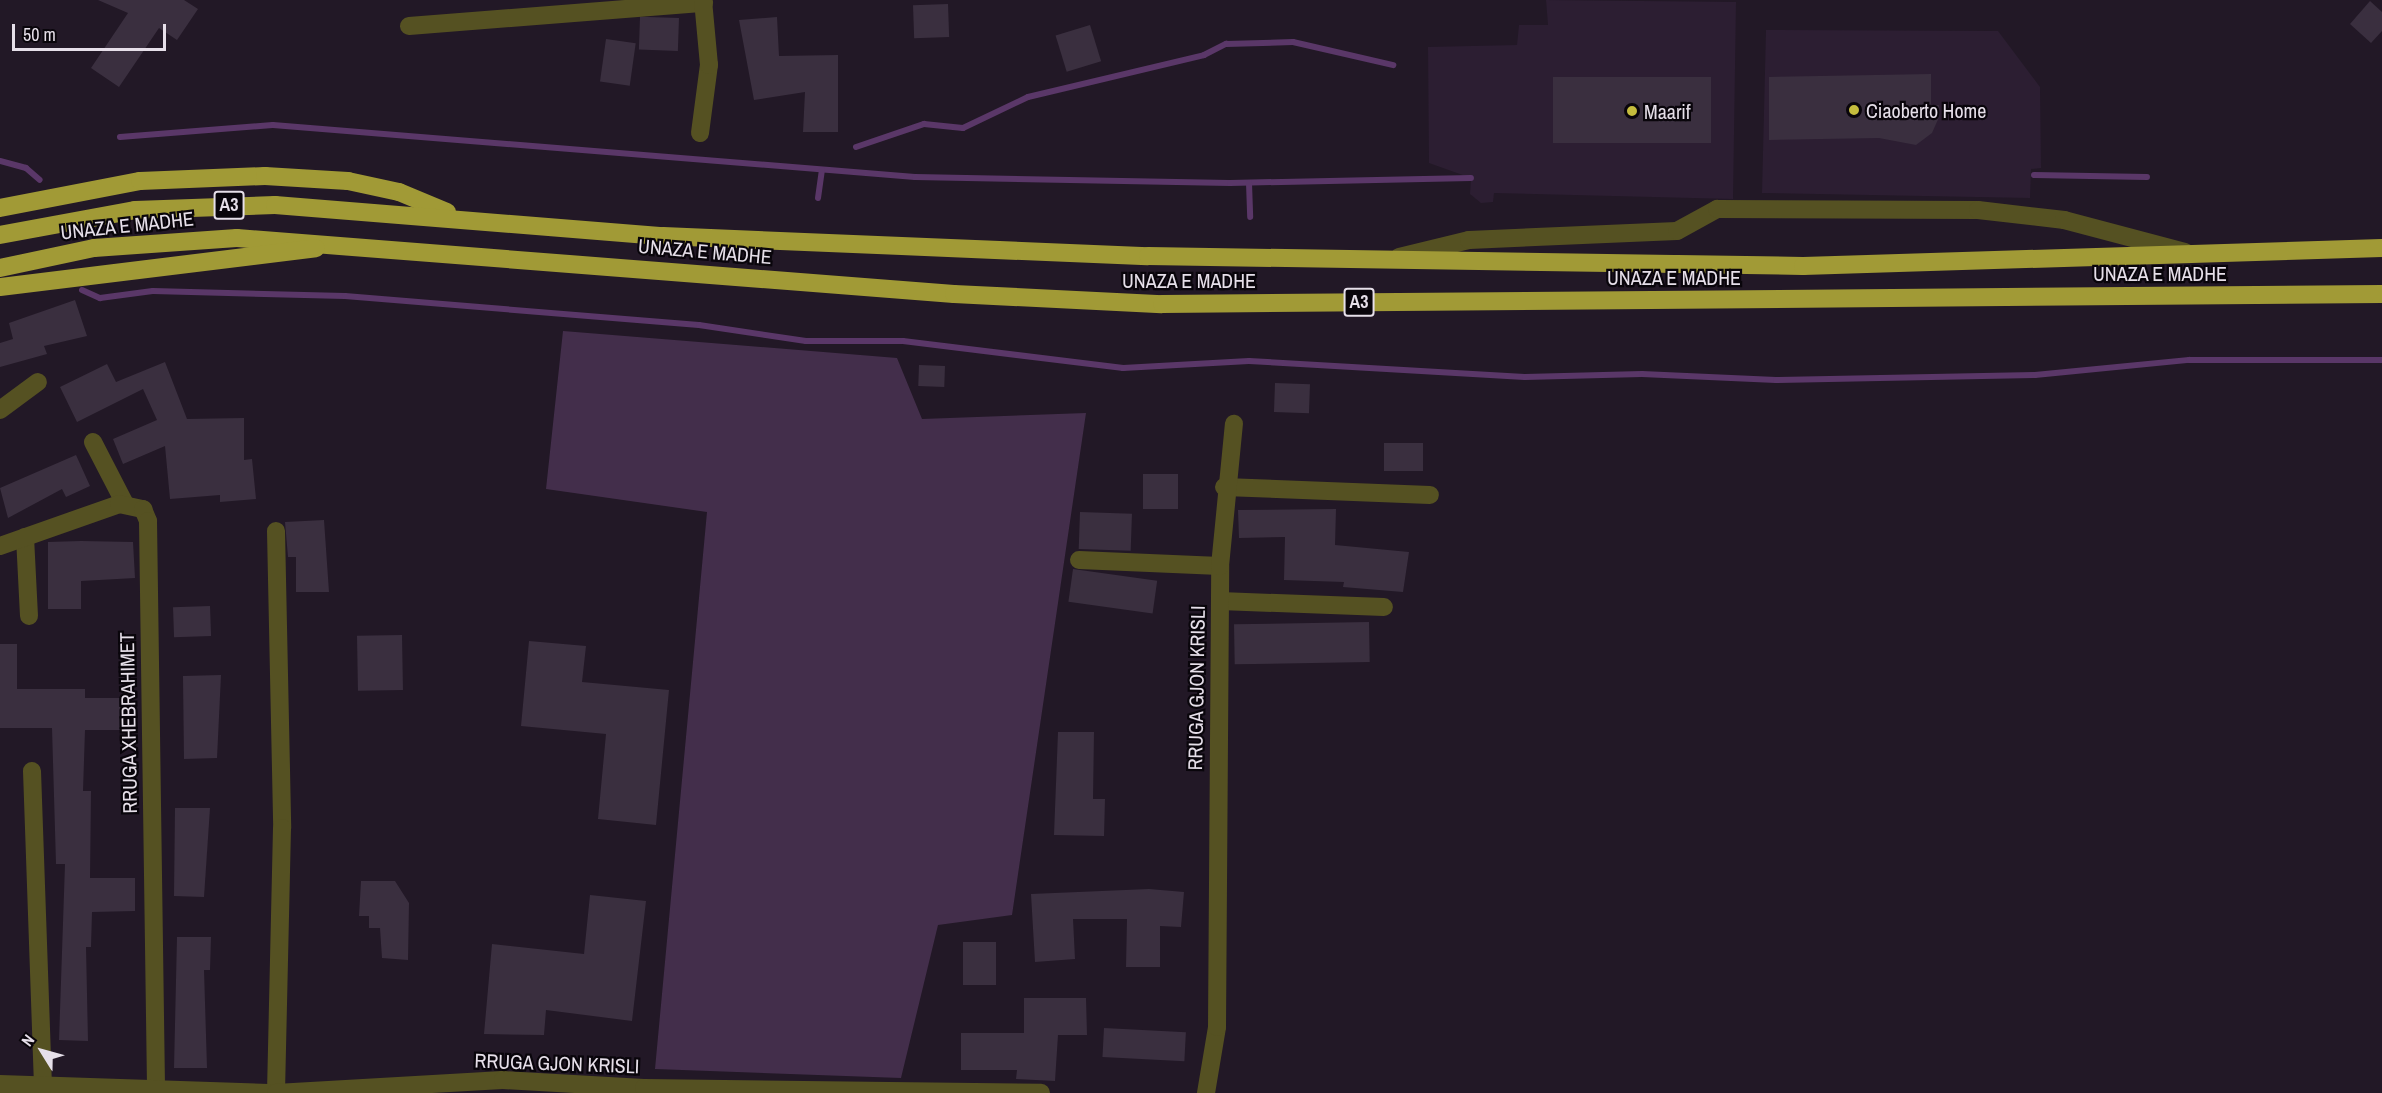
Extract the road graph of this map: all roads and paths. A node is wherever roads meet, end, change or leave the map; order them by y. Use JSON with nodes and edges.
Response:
{"nodes":[{"id":1,"x":704,"y":2,"type":"edge"},
{"id":2,"x":409,"y":26,"type":"dead end"},
{"id":3,"x":700,"y":132,"type":"dead end"},
{"id":4,"x":0,"y":208,"type":"edge"},
{"id":5,"x":460,"y":218,"type":"junction"},
{"id":6,"x":0,"y":235,"type":"edge"},
{"id":7,"x":338,"y":244,"type":"junction"},
{"id":8,"x":2382,"y":248,"type":"edge"},
{"id":9,"x":2185,"y":252,"type":"junction"},
{"id":10,"x":1398,"y":258,"type":"junction"},
{"id":11,"x":0,"y":268,"type":"edge"},
{"id":12,"x":0,"y":287,"type":"edge"},
{"id":13,"x":2382,"y":294,"type":"edge"},
{"id":14,"x":38,"y":382,"type":"dead end"},
{"id":15,"x":0,"y":410,"type":"edge"},
{"id":16,"x":1234,"y":424,"type":"dead end"},
{"id":17,"x":93,"y":442,"type":"dead end"},
{"id":18,"x":1224,"y":487,"type":"junction"},
{"id":19,"x":1430,"y":495,"type":"dead end"},
{"id":20,"x":125,"y":504,"type":"junction"},
{"id":21,"x":276,"y":531,"type":"dead end"},
{"id":22,"x":25,"y":537,"type":"junction"},
{"id":23,"x":0,"y":546,"type":"edge"},
{"id":24,"x":1079,"y":560,"type":"dead end"},
{"id":25,"x":1220,"y":566,"type":"junction"},
{"id":26,"x":1220,"y":601,"type":"junction"},
{"id":27,"x":1384,"y":607,"type":"dead end"},
{"id":28,"x":29,"y":616,"type":"dead end"},
{"id":29,"x":32,"y":771,"type":"dead end"},
{"id":30,"x":43,"y":1082,"type":"junction"},
{"id":31,"x":0,"y":1084,"type":"edge"},
{"id":32,"x":156,"y":1089,"type":"junction"},
{"id":33,"x":643,"y":1091,"type":"edge"},
{"id":34,"x":276,"y":1093,"type":"edge"},
{"id":35,"x":1041,"y":1093,"type":"edge"},
{"id":36,"x":1206,"y":1093,"type":"edge"}],
"edges":[{"from":1,"to":2,"type":"street"},
{"from":1,"to":3,"type":"street"},
{"from":4,"to":5,"type":"highway"},
{"from":5,"to":6,"type":"highway","name":"UNAZA E MADHE","number":"A3"},
{"from":5,"to":10,"type":"highway","name":"UNAZA E MADHE","number":"A3"},
{"from":7,"to":11,"type":"highway","name":"UNAZA E MADHE","number":"A3"},
{"from":7,"to":12,"type":"highway"},
{"from":7,"to":13,"type":"highway","name":"UNAZA E MADHE","number":"A3"},
{"from":8,"to":9,"type":"highway","name":"UNAZA E MADHE","number":"A3"},
{"from":9,"to":10,"type":"highway","name":"UNAZA E MADHE","number":"A3"},
{"from":9,"to":10,"type":"street"},
{"from":14,"to":15,"type":"street"},
{"from":16,"to":18,"type":"street","name":"RRUGA GJON KRISLI"},
{"from":17,"to":20,"type":"street"},
{"from":18,"to":19,"type":"street"},
{"from":18,"to":25,"type":"street","name":"RRUGA GJON KRISLI"},
{"from":20,"to":22,"type":"street"},
{"from":20,"to":32,"type":"street","name":"RRUGA XHEBRAHIMET"},
{"from":21,"to":34,"type":"street"},
{"from":22,"to":23,"type":"street"},
{"from":22,"to":28,"type":"street"},
{"from":24,"to":25,"type":"street"},
{"from":25,"to":26,"type":"street","name":"RRUGA GJON KRISLI"},
{"from":26,"to":27,"type":"street"},
{"from":26,"to":36,"type":"street","name":"RRUGA GJON KRISLI"},
{"from":29,"to":30,"type":"street"},
{"from":30,"to":31,"type":"street","name":"RRUGA GJON KRISLI"},
{"from":30,"to":32,"type":"street","name":"RRUGA GJON KRISLI"},
{"from":32,"to":34,"type":"street","name":"RRUGA GJON KRISLI"},
{"from":33,"to":34,"type":"street","name":"RRUGA GJON KRISLI"},
{"from":33,"to":35,"type":"street","name":"RRUGA GJON KRISLI"}]}
